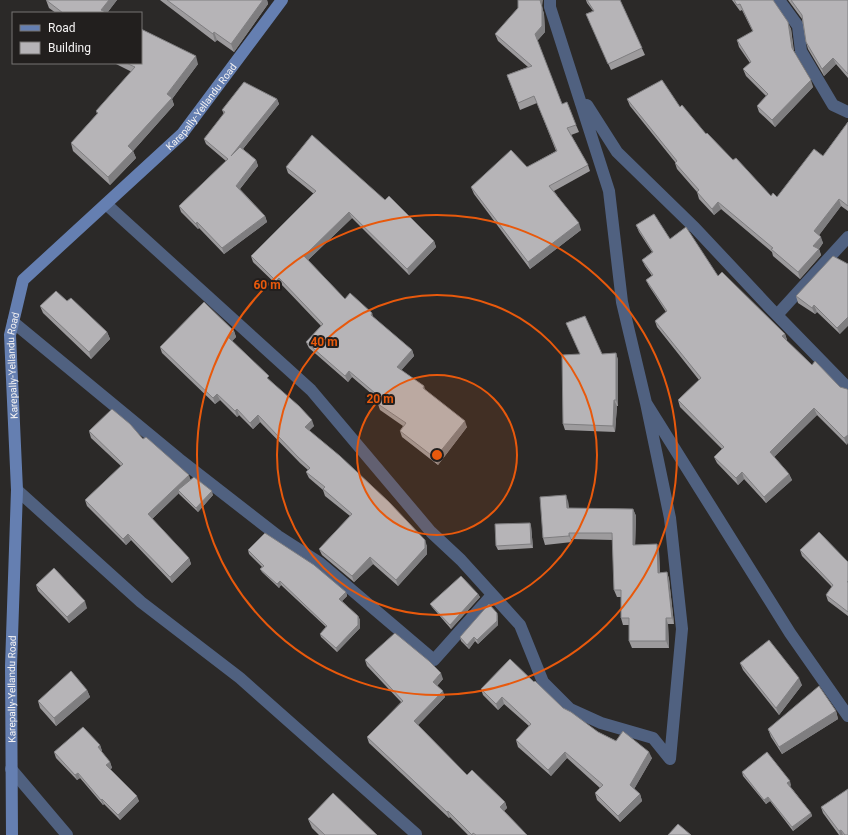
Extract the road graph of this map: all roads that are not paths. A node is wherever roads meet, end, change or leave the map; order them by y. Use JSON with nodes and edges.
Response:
{"nodes":[{"id":1,"x":282,"y":0,"type":"edge"},
{"id":2,"x":550,"y":0,"type":"edge"},
{"id":3,"x":779,"y":0,"type":"edge"},
{"id":4,"x":578,"y":90,"type":"junction"},
{"id":5,"x":848,"y":112,"type":"edge"},
{"id":6,"x":106,"y":204,"type":"junction"},
{"id":7,"x":848,"y":237,"type":"edge"},
{"id":8,"x":777,"y":315,"type":"junction"},
{"id":9,"x":13,"y":322,"type":"junction"},
{"id":10,"x":848,"y":388,"type":"edge"},
{"id":11,"x":646,"y":403,"type":"junction"},
{"id":12,"x":17,"y":490,"type":"junction"},
{"id":13,"x":492,"y":594,"type":"junction"},
{"id":14,"x":848,"y":716,"type":"edge"},
{"id":15,"x":12,"y":769,"type":"junction"},
{"id":16,"x":416,"y":834,"type":"dead end"},
{"id":17,"x":12,"y":835,"type":"edge"},
{"id":18,"x":67,"y":835,"type":"edge"}],
"edges":[{"from":1,"to":6,"type":"street","name":"Karepally-Yellandu Road"},
{"from":2,"to":4,"type":"street"},
{"from":3,"to":5,"type":"street"},
{"from":4,"to":8,"type":"street"},
{"from":4,"to":11,"type":"street"},
{"from":6,"to":9,"type":"street","name":"Karepally-Yellandu Road"},
{"from":6,"to":13,"type":"street"},
{"from":7,"to":8,"type":"street"},
{"from":8,"to":10,"type":"street"},
{"from":9,"to":12,"type":"street","name":"Karepally-Yellandu Road"},
{"from":9,"to":13,"type":"street"},
{"from":11,"to":13,"type":"street"},
{"from":11,"to":14,"type":"street"},
{"from":12,"to":15,"type":"street","name":"Karepally-Yellandu Road"},
{"from":12,"to":16,"type":"street"},
{"from":15,"to":17,"type":"street","name":"Karepally-Yellandu Road"},
{"from":15,"to":18,"type":"street"}]}
